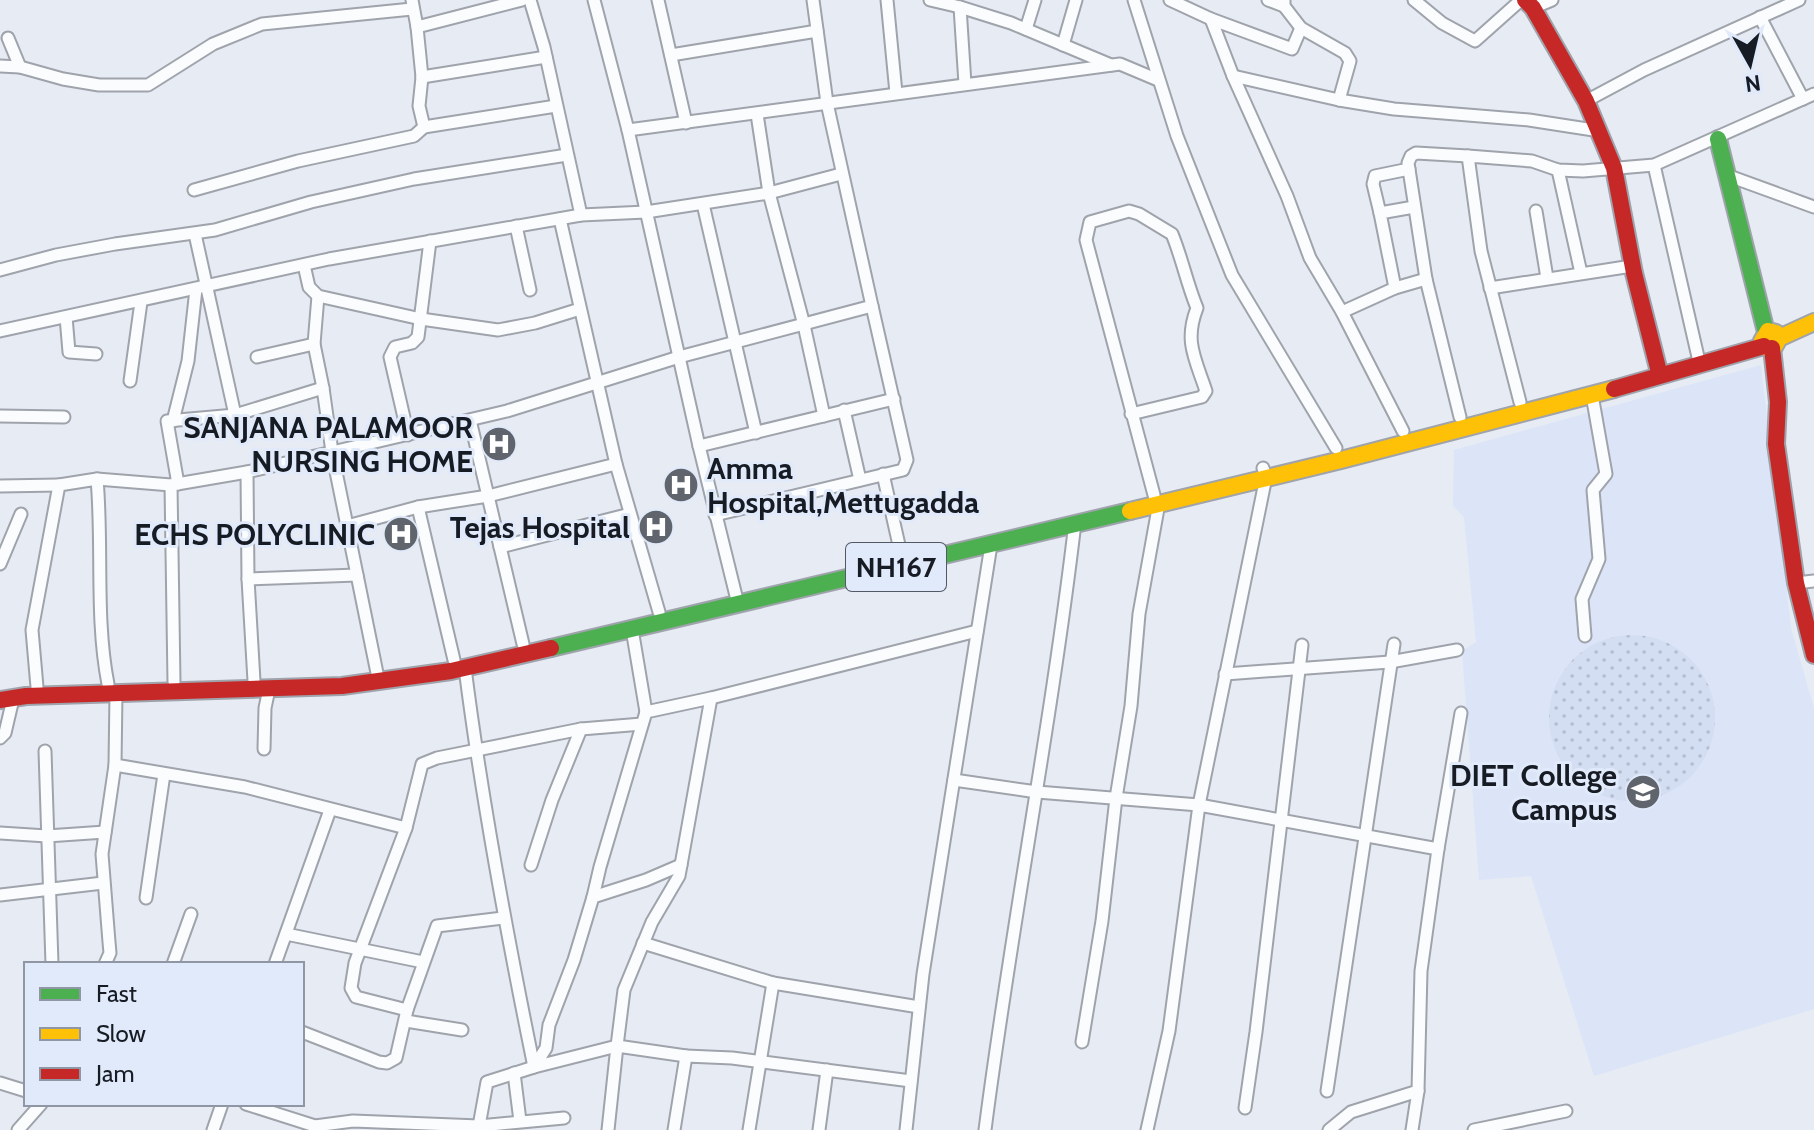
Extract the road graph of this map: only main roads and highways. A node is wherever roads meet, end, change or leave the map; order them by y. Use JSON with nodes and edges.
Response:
{"nodes":[{"id":1,"x":1526,"y":3,"type":"edge"},
{"id":2,"x":1718,"y":139,"type":"road end"},
{"id":3,"x":1814,"y":312,"type":"edge"},
{"id":4,"x":1814,"y":322,"type":"edge"},
{"id":5,"x":1769,"y":339,"type":"junction"},
{"id":6,"x":1658,"y":368,"type":"junction"},
{"id":7,"x":1264,"y":472,"type":"junction"},
{"id":8,"x":1157,"y":499,"type":"junction"},
{"id":9,"x":737,"y":599,"type":"junction"},
{"id":10,"x":1814,"y":655,"type":"edge"},
{"id":11,"x":459,"y":664,"type":"junction"},
{"id":12,"x":262,"y":685,"type":"junction"},
{"id":13,"x":112,"y":689,"type":"junction"},
{"id":14,"x":6,"y":693,"type":"edge"}],
"edges":[{"from":1,"to":6,"type":"main road"},
{"from":2,"to":5,"type":"main road"},
{"from":3,"to":5,"type":"main road","number":"NH167"},
{"from":4,"to":5,"type":"main road","number":"NH167"},
{"from":5,"to":6,"type":"main road","number":"NH167"},
{"from":5,"to":7,"type":"main road","number":"NH167"},
{"from":5,"to":10,"type":"main road"},
{"from":6,"to":7,"type":"main road","number":"NH167"},
{"from":7,"to":8,"type":"main road","number":"NH167"},
{"from":8,"to":9,"type":"main road","number":"NH167"},
{"from":8,"to":9,"type":"main road","number":"NH167"},
{"from":9,"to":11,"type":"main road","number":"NH167"},
{"from":9,"to":11,"type":"main road","number":"NH167"},
{"from":11,"to":12,"type":"main road","number":"NH167"},
{"from":11,"to":12,"type":"main road","number":"NH167"},
{"from":12,"to":13,"type":"main road","number":"NH167"},
{"from":12,"to":13,"type":"main road","number":"NH167"},
{"from":13,"to":14,"type":"main road","number":"NH167"},
{"from":13,"to":14,"type":"main road","number":"NH167"}]}
